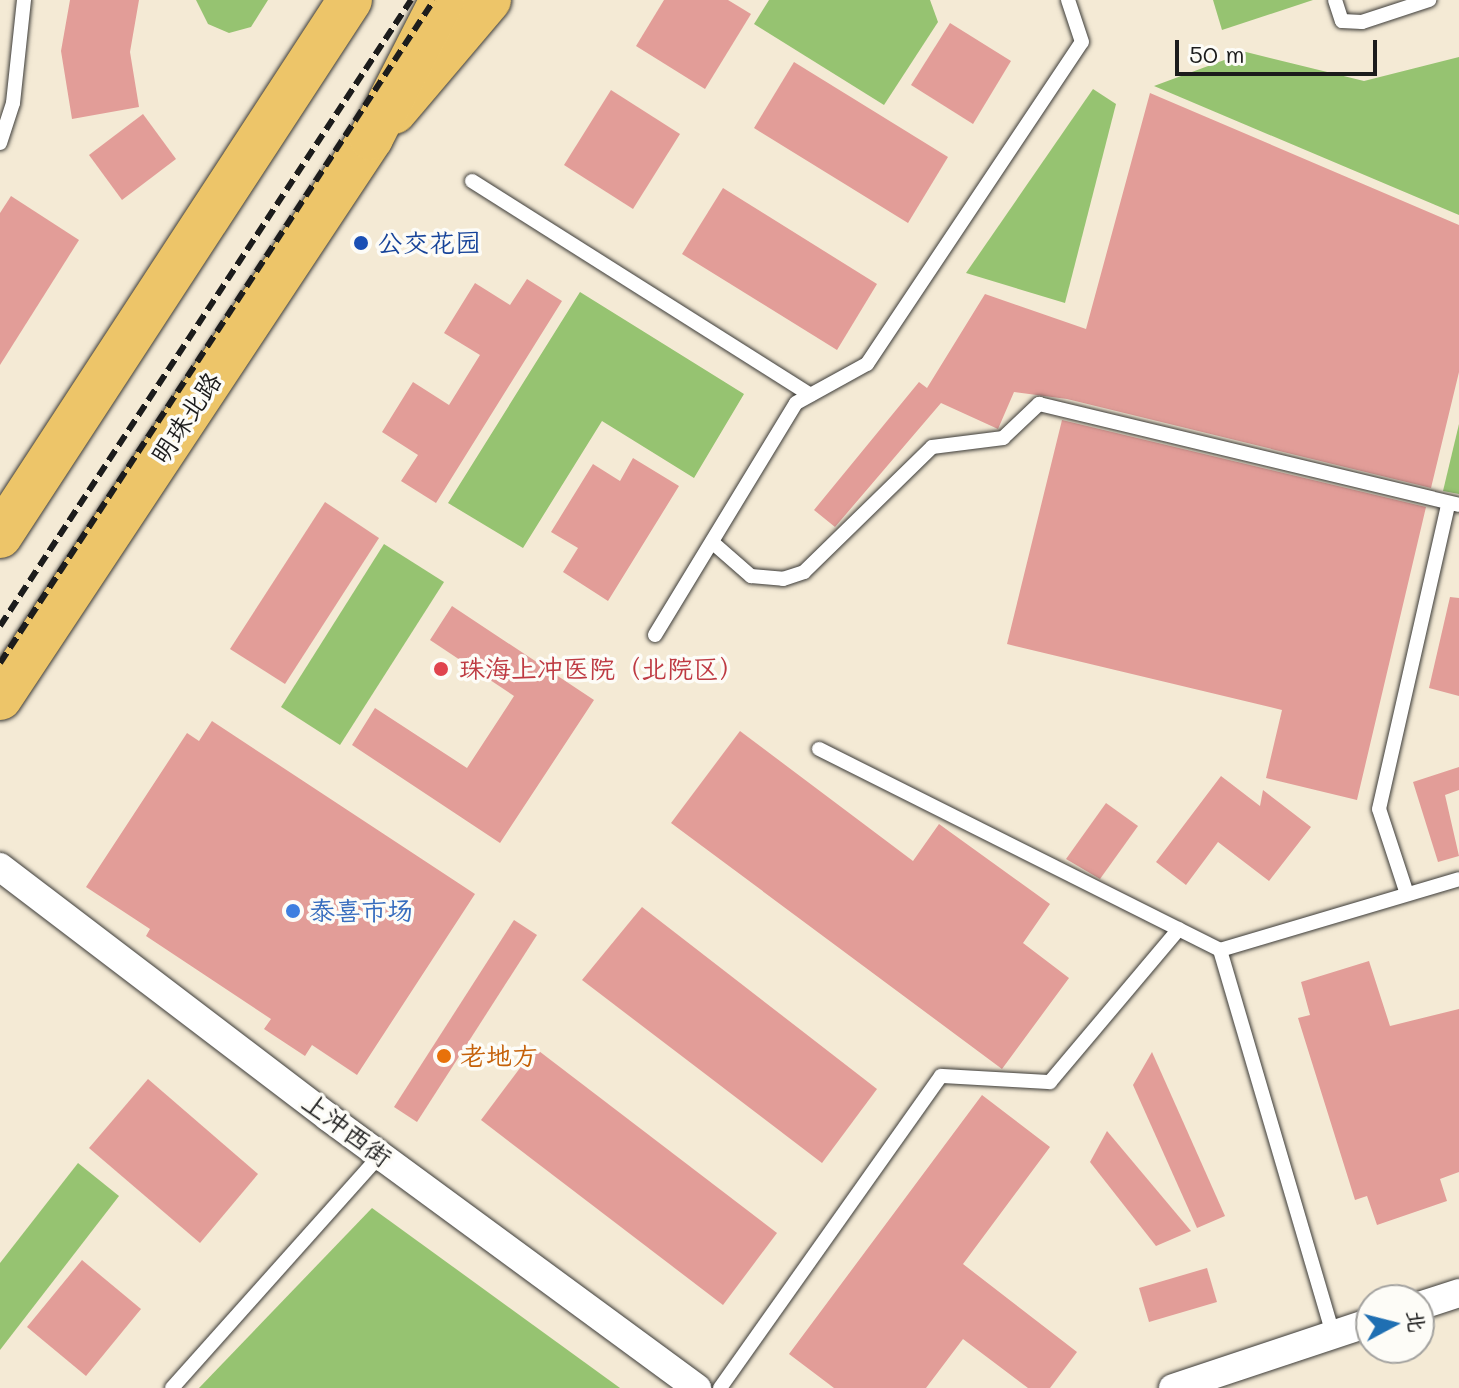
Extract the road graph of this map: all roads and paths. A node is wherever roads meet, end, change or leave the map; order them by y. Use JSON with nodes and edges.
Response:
{"nodes":[{"id":1,"x":24,"y":0,"type":"edge"},
{"id":2,"x":350,"y":0,"type":"edge"},
{"id":3,"x":442,"y":0,"type":"edge"},
{"id":4,"x":489,"y":0,"type":"edge"},
{"id":5,"x":1068,"y":0,"type":"edge"},
{"id":6,"x":1335,"y":0,"type":"edge"},
{"id":7,"x":1429,"y":0,"type":"edge"},
{"id":8,"x":1,"y":134,"type":"edge"},
{"id":9,"x":371,"y":138,"type":"junction"},
{"id":10,"x":472,"y":181,"type":"dead end"},
{"id":11,"x":810,"y":395,"type":"junction"},
{"id":12,"x":1454,"y":505,"type":"edge"},
{"id":13,"x":0,"y":536,"type":"edge"},
{"id":14,"x":712,"y":542,"type":"junction"},
{"id":15,"x":655,"y":635,"type":"dead end"},
{"id":16,"x":0,"y":698,"type":"edge"},
{"id":17,"x":819,"y":749,"type":"dead end"},
{"id":18,"x":0,"y":867,"type":"edge"},
{"id":19,"x":1459,"y":879,"type":"edge"},
{"id":20,"x":1407,"y":894,"type":"junction"},
{"id":21,"x":1179,"y":929,"type":"junction"},
{"id":22,"x":1220,"y":950,"type":"junction"},
{"id":23,"x":380,"y":1155,"type":"junction"},
{"id":24,"x":1459,"y":1293,"type":"edge"},
{"id":25,"x":1435,"y":1301,"type":"edge"},
{"id":26,"x":1355,"y":1327,"type":"edge"},
{"id":27,"x":1333,"y":1334,"type":"junction"},
{"id":28,"x":172,"y":1388,"type":"edge"},
{"id":29,"x":697,"y":1388,"type":"edge"},
{"id":30,"x":720,"y":1388,"type":"edge"},
{"id":31,"x":1173,"y":1388,"type":"edge"}],
"edges":[{"from":1,"to":8,"type":"lane"},
{"from":2,"to":13,"type":"main road"},
{"from":3,"to":9,"type":"main road","name":"明珠北路"},
{"from":4,"to":9,"type":"main road","name":"明珠北路"},
{"from":5,"to":11,"type":"lane"},
{"from":6,"to":7,"type":"lane"},
{"from":9,"to":16,"type":"main road","name":"明珠北路"},
{"from":10,"to":11,"type":"lane"},
{"from":11,"to":14,"type":"lane"},
{"from":12,"to":14,"type":"lane"},
{"from":12,"to":20,"type":"lane"},
{"from":14,"to":15,"type":"lane"},
{"from":17,"to":21,"type":"lane"},
{"from":18,"to":23,"type":"street","name":"上沖西街"},
{"from":19,"to":20,"type":"lane"},
{"from":20,"to":22,"type":"lane"},
{"from":21,"to":22,"type":"lane"},
{"from":21,"to":30,"type":"lane"},
{"from":22,"to":27,"type":"lane"},
{"from":23,"to":28,"type":"lane"},
{"from":23,"to":29,"type":"street","name":"上沖西街"},
{"from":24,"to":25,"type":"street"},
{"from":26,"to":27,"type":"street"},
{"from":27,"to":31,"type":"street"}]}
